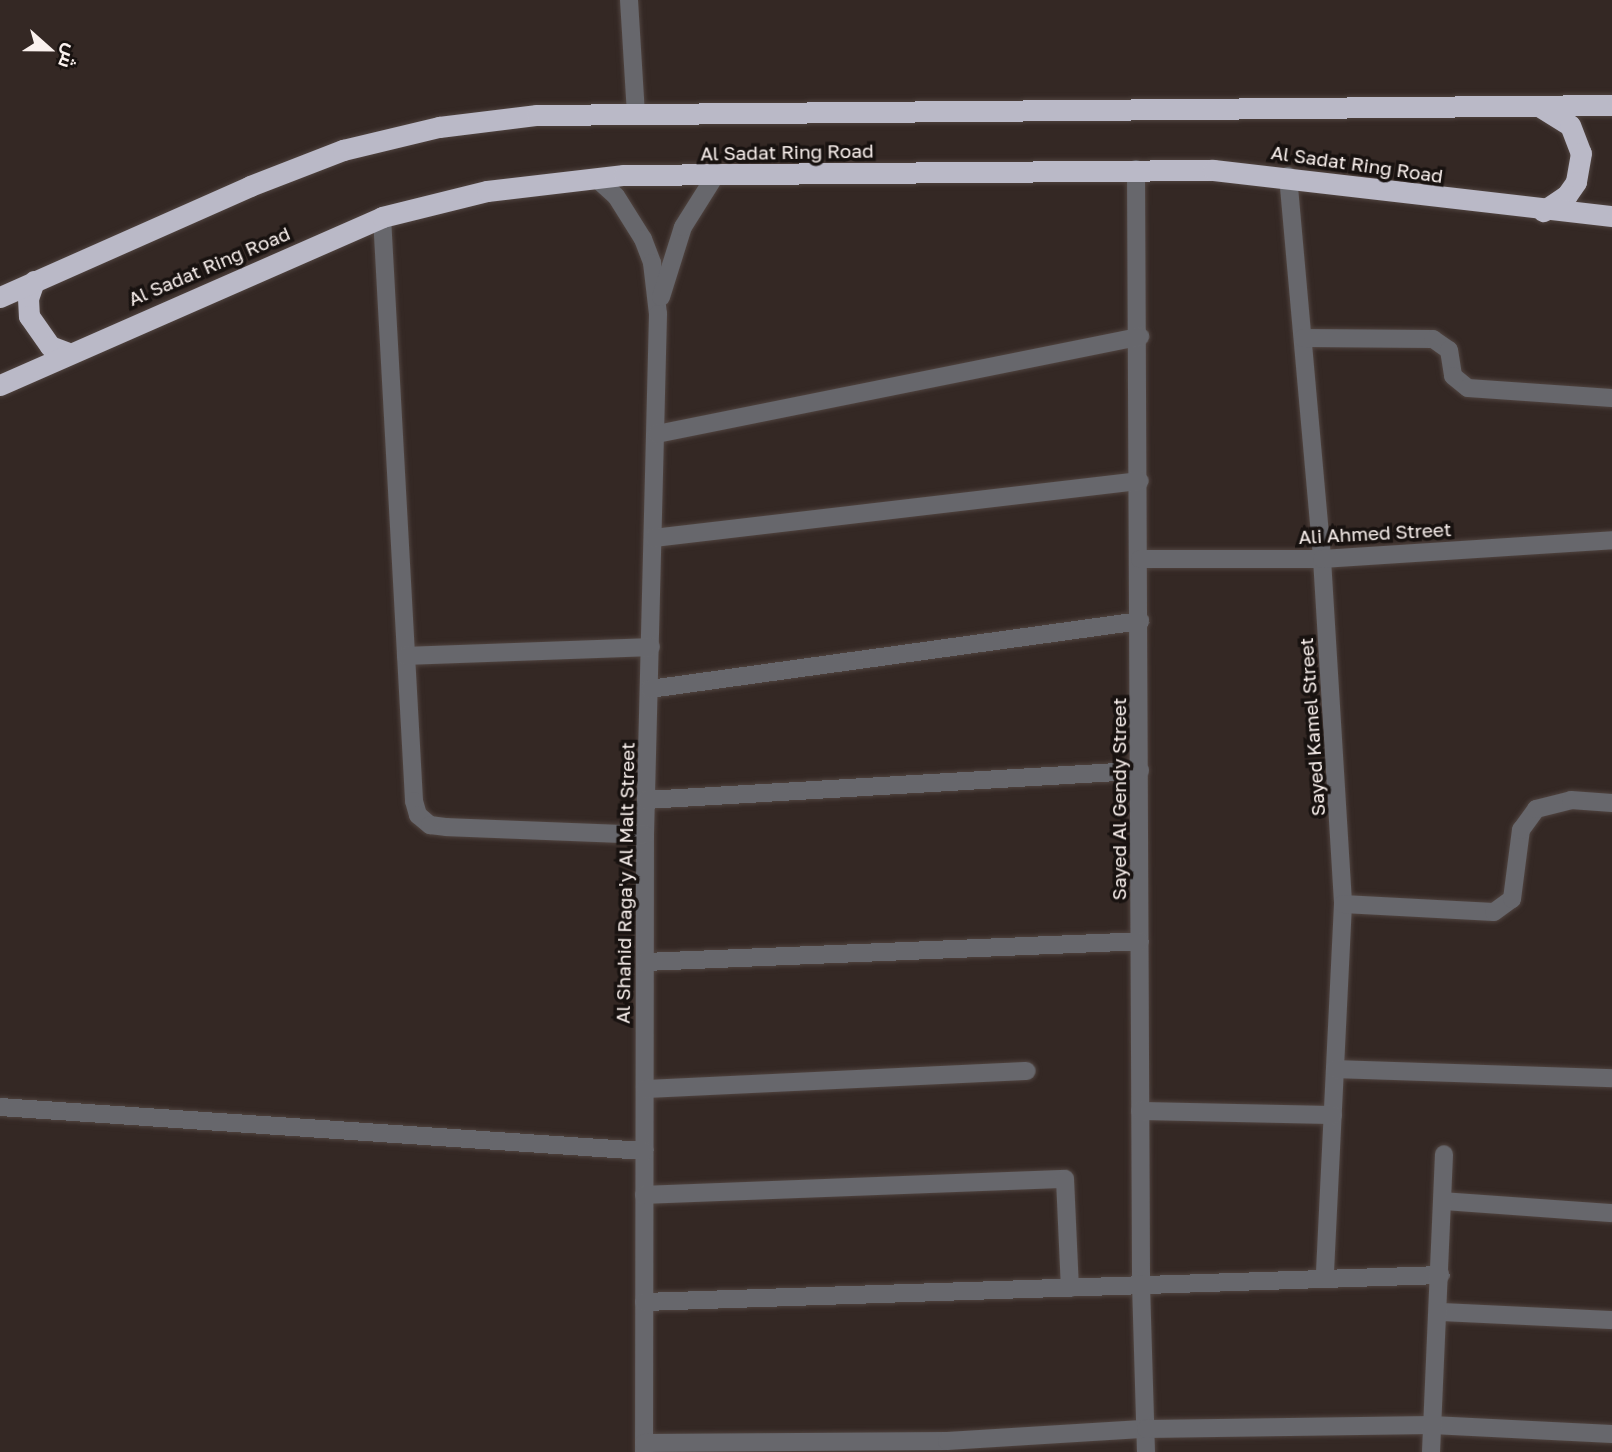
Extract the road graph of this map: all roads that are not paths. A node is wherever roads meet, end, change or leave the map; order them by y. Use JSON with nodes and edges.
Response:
{"nodes":[{"id":1,"x":629,"y":0,"type":"edge"},
{"id":2,"x":1532,"y":104,"type":"junction"},
{"id":3,"x":1612,"y":106,"type":"edge"},
{"id":4,"x":636,"y":116,"type":"junction"},
{"id":5,"x":1136,"y":169,"type":"junction"},
{"id":6,"x":715,"y":176,"type":"junction"},
{"id":7,"x":1288,"y":176,"type":"junction"},
{"id":8,"x":597,"y":178,"type":"junction"},
{"id":9,"x":1543,"y":211,"type":"junction"},
{"id":10,"x":1612,"y":216,"type":"edge"},
{"id":11,"x":382,"y":218,"type":"junction"},
{"id":12,"x":34,"y":281,"type":"junction"},
{"id":13,"x":0,"y":297,"type":"edge"},
{"id":14,"x":658,"y":314,"type":"junction"},
{"id":15,"x":1140,"y":337,"type":"junction"},
{"id":16,"x":1303,"y":338,"type":"junction"},
{"id":17,"x":66,"y":352,"type":"junction"},
{"id":18,"x":0,"y":385,"type":"edge"},
{"id":19,"x":1612,"y":398,"type":"edge"},
{"id":20,"x":657,"y":434,"type":"junction"},
{"id":21,"x":1140,"y":481,"type":"junction"},
{"id":22,"x":654,"y":538,"type":"junction"},
{"id":23,"x":1612,"y":540,"type":"edge"},
{"id":24,"x":1140,"y":559,"type":"junction"},
{"id":25,"x":1322,"y":559,"type":"junction"},
{"id":26,"x":1140,"y":621,"type":"junction"},
{"id":27,"x":650,"y":647,"type":"junction"},
{"id":28,"x":406,"y":656,"type":"junction"},
{"id":29,"x":650,"y":689,"type":"junction"},
{"id":30,"x":1140,"y":771,"type":"junction"},
{"id":31,"x":646,"y":800,"type":"junction"},
{"id":32,"x":1612,"y":803,"type":"edge"},
{"id":33,"x":645,"y":835,"type":"junction"},
{"id":34,"x":1343,"y":904,"type":"junction"},
{"id":35,"x":1140,"y":941,"type":"junction"},
{"id":36,"x":645,"y":962,"type":"junction"},
{"id":37,"x":1335,"y":1069,"type":"junction"},
{"id":38,"x":1027,"y":1070,"type":"dead end"},
{"id":39,"x":1612,"y":1079,"type":"edge"},
{"id":40,"x":645,"y":1089,"type":"junction"},
{"id":41,"x":0,"y":1107,"type":"edge"},
{"id":42,"x":1140,"y":1111,"type":"junction"},
{"id":43,"x":1333,"y":1115,"type":"junction"},
{"id":44,"x":645,"y":1151,"type":"junction"},
{"id":45,"x":1444,"y":1154,"type":"dead end"},
{"id":46,"x":644,"y":1195,"type":"junction"},
{"id":47,"x":1443,"y":1201,"type":"junction"},
{"id":48,"x":1612,"y":1213,"type":"edge"},
{"id":49,"x":1441,"y":1275,"type":"junction"},
{"id":50,"x":1325,"y":1278,"type":"junction"},
{"id":51,"x":1141,"y":1284,"type":"junction"},
{"id":52,"x":1070,"y":1288,"type":"junction"},
{"id":53,"x":644,"y":1302,"type":"junction"},
{"id":54,"x":1440,"y":1312,"type":"junction"},
{"id":55,"x":1612,"y":1320,"type":"edge"},
{"id":56,"x":1432,"y":1425,"type":"junction"},
{"id":57,"x":1146,"y":1429,"type":"junction"},
{"id":58,"x":1612,"y":1434,"type":"edge"},
{"id":59,"x":946,"y":1446,"type":"edge"},
{"id":60,"x":644,"y":1448,"type":"edge"},
{"id":61,"x":1146,"y":1452,"type":"edge"},
{"id":62,"x":1431,"y":1452,"type":"edge"}],
"edges":[{"from":1,"to":4,"type":"street"},
{"from":2,"to":3,"type":"highway","name":"Al Sadat Ring Road"},
{"from":2,"to":4,"type":"highway","name":"Al Sadat Ring Road"},
{"from":2,"to":9,"type":"highway"},
{"from":4,"to":12,"type":"highway","name":"Al Sadat Ring Road"},
{"from":5,"to":6,"type":"highway","name":"Al Sadat Ring Road"},
{"from":5,"to":7,"type":"highway","name":"Al Sadat Ring Road"},
{"from":5,"to":15,"type":"street","name":"Sayed Al Gendy Street"},
{"from":6,"to":8,"type":"highway","name":"Al Sadat Ring Road"},
{"from":6,"to":14,"type":"street","name":"Al Shahid Raga'y Al Malt Street"},
{"from":7,"to":9,"type":"highway","name":"Al Sadat Ring Road"},
{"from":7,"to":16,"type":"street","name":"Sayed Kamel Street"},
{"from":8,"to":11,"type":"highway","name":"Al Sadat Ring Road"},
{"from":8,"to":14,"type":"street","name":"Al Shahid Raga'y Al Malt Street"},
{"from":9,"to":10,"type":"highway","name":"Al Sadat Ring Road"},
{"from":11,"to":17,"type":"highway","name":"Al Sadat Ring Road"},
{"from":11,"to":28,"type":"street"},
{"from":12,"to":13,"type":"highway","name":"Al Sadat Ring Road"},
{"from":12,"to":17,"type":"highway"},
{"from":14,"to":20,"type":"street","name":"Al Shahid Raga'y Al Malt Street"},
{"from":15,"to":20,"type":"street"},
{"from":15,"to":21,"type":"street","name":"Sayed Al Gendy Street"},
{"from":16,"to":19,"type":"street"},
{"from":16,"to":25,"type":"street","name":"Sayed Kamel Street"},
{"from":17,"to":18,"type":"highway","name":"Al Sadat Ring Road"},
{"from":20,"to":22,"type":"street","name":"Al Shahid Raga'y Al Malt Street"},
{"from":21,"to":22,"type":"street"},
{"from":21,"to":24,"type":"street","name":"Sayed Al Gendy Street"},
{"from":22,"to":27,"type":"street","name":"Al Shahid Raga'y Al Malt Street"},
{"from":23,"to":25,"type":"street","name":"Ali Ahmed Street"},
{"from":24,"to":25,"type":"street","name":"Ali Ahmed Street"},
{"from":24,"to":26,"type":"street","name":"Sayed Al Gendy Street"},
{"from":25,"to":34,"type":"street","name":"Sayed Kamel Street"},
{"from":26,"to":29,"type":"street"},
{"from":26,"to":30,"type":"street","name":"Sayed Al Gendy Street"},
{"from":27,"to":28,"type":"street"},
{"from":27,"to":29,"type":"street","name":"Al Shahid Raga'y Al Malt Street"},
{"from":28,"to":33,"type":"street"},
{"from":29,"to":31,"type":"street","name":"Al Shahid Raga'y Al Malt Street"},
{"from":30,"to":31,"type":"street"},
{"from":30,"to":35,"type":"street","name":"Sayed Al Gendy Street"},
{"from":31,"to":33,"type":"street","name":"Al Shahid Raga'y Al Malt Street"},
{"from":32,"to":34,"type":"street"},
{"from":33,"to":36,"type":"street","name":"Al Shahid Raga'y Al Malt Street"},
{"from":34,"to":37,"type":"street","name":"Sayed Kamel Street"},
{"from":35,"to":36,"type":"street"},
{"from":35,"to":42,"type":"street","name":"Sayed Al Gendy Street"},
{"from":36,"to":40,"type":"street","name":"Al Shahid Raga'y Al Malt Street"},
{"from":37,"to":39,"type":"street"},
{"from":37,"to":43,"type":"street","name":"Sayed Kamel Street"},
{"from":38,"to":40,"type":"street"},
{"from":40,"to":44,"type":"street","name":"Al Shahid Raga'y Al Malt Street"},
{"from":41,"to":44,"type":"street"},
{"from":42,"to":43,"type":"street"},
{"from":42,"to":51,"type":"street","name":"Sayed Al Gendy Street"},
{"from":43,"to":50,"type":"street","name":"Sayed Kamel Street"},
{"from":44,"to":46,"type":"street","name":"Al Shahid Raga'y Al Malt Street"},
{"from":45,"to":47,"type":"street"},
{"from":46,"to":52,"type":"street"},
{"from":46,"to":53,"type":"street","name":"Al Shahid Raga'y Al Malt Street"},
{"from":47,"to":48,"type":"street"},
{"from":47,"to":49,"type":"street"},
{"from":49,"to":50,"type":"street"},
{"from":49,"to":54,"type":"street"},
{"from":50,"to":51,"type":"street"},
{"from":51,"to":52,"type":"street"},
{"from":51,"to":57,"type":"street","name":"Sayed Al Gendy Street"},
{"from":52,"to":53,"type":"street"},
{"from":53,"to":60,"type":"street","name":"Al Shahid Raga'y Al Malt Street"},
{"from":54,"to":55,"type":"street"},
{"from":54,"to":56,"type":"street"},
{"from":56,"to":57,"type":"street"},
{"from":56,"to":58,"type":"street"},
{"from":56,"to":62,"type":"street"},
{"from":57,"to":59,"type":"street"},
{"from":57,"to":61,"type":"street","name":"Sayed Al Gendy Street"},
{"from":59,"to":60,"type":"street"}]}
